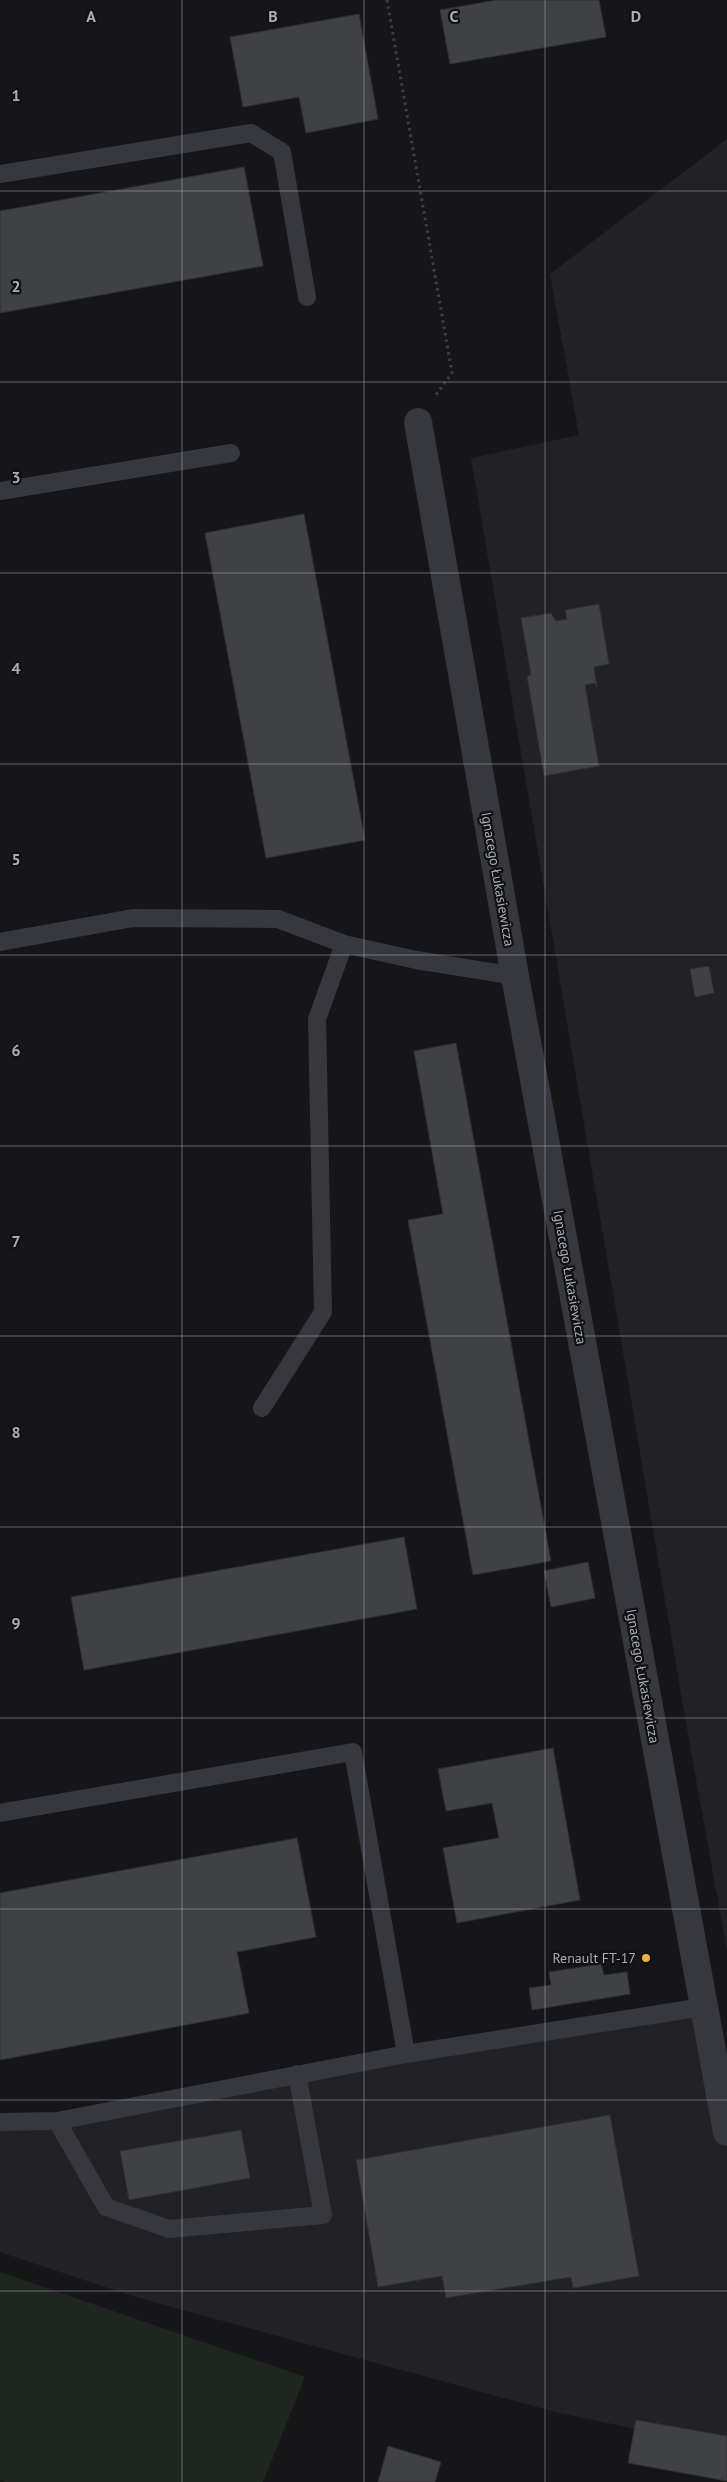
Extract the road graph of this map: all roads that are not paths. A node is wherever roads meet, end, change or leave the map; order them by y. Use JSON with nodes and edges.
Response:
{"nodes":[{"id":1,"x":0,"y":174,"type":"edge"},
{"id":2,"x":307,"y":297,"type":"dead end"},
{"id":3,"x":418,"y":422,"type":"road end"},
{"id":4,"x":231,"y":453,"type":"dead end"},
{"id":5,"x":0,"y":491,"type":"edge"},
{"id":6,"x":0,"y":942,"type":"edge"},
{"id":7,"x":344,"y":944,"type":"junction"},
{"id":8,"x":515,"y":976,"type":"junction"},
{"id":9,"x":262,"y":1408,"type":"dead end"},
{"id":10,"x":0,"y":1813,"type":"edge"},
{"id":11,"x":703,"y":2007,"type":"junction"},
{"id":12,"x":406,"y":2054,"type":"junction"},
{"id":13,"x":297,"y":2074,"type":"junction"},
{"id":14,"x":57,"y":2121,"type":"junction"},
{"id":15,"x":0,"y":2122,"type":"edge"},
{"id":16,"x":727,"y":2132,"type":"edge"}],
"edges":[{"from":1,"to":2,"type":"lane"},
{"from":3,"to":8,"type":"street","name":"Ignacego Łukasiewicza"},
{"from":4,"to":5,"type":"lane"},
{"from":6,"to":7,"type":"lane"},
{"from":7,"to":8,"type":"lane"},
{"from":7,"to":9,"type":"lane"},
{"from":8,"to":11,"type":"street","name":"Ignacego Łukasiewicza"},
{"from":10,"to":12,"type":"lane"},
{"from":11,"to":12,"type":"lane"},
{"from":11,"to":16,"type":"street","name":"Ignacego Łukasiewicza"},
{"from":12,"to":13,"type":"lane"},
{"from":13,"to":14,"type":"lane"},
{"from":13,"to":14,"type":"lane"},
{"from":14,"to":15,"type":"lane"}]}
